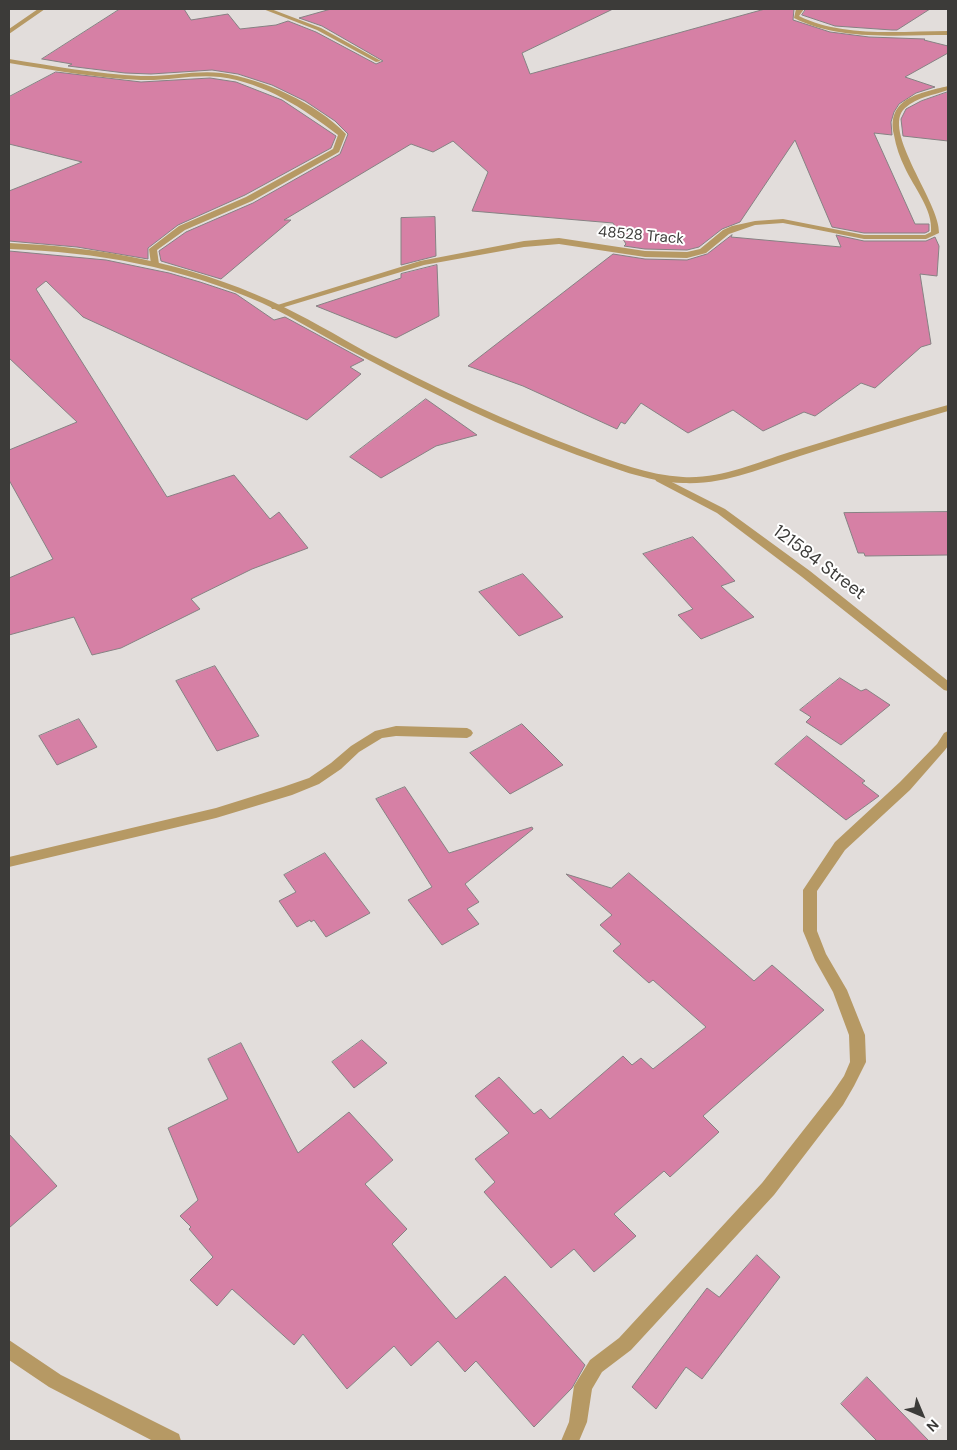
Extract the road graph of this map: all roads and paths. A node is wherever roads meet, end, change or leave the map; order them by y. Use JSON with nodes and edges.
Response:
{"nodes":[{"id":1,"x":42,"y":9,"type":"edge"},
{"id":2,"x":266,"y":9,"type":"edge"},
{"id":3,"x":801,"y":9,"type":"edge"},
{"id":4,"x":9,"y":32,"type":"edge"},
{"id":5,"x":948,"y":33,"type":"edge"},
{"id":6,"x":9,"y":61,"type":"edge"},
{"id":7,"x":378,"y":61,"type":"dead end"},
{"id":8,"x":948,"y":88,"type":"edge"},
{"id":9,"x":9,"y":246,"type":"edge"},
{"id":10,"x":155,"y":264,"type":"junction"},
{"id":11,"x":275,"y":307,"type":"junction"},
{"id":12,"x":948,"y":408,"type":"edge"},
{"id":13,"x":660,"y":479,"type":"junction"},
{"id":14,"x":948,"y":687,"type":"edge"},
{"id":15,"x":467,"y":733,"type":"dead end"},
{"id":16,"x":948,"y":736,"type":"edge"},
{"id":17,"x":9,"y":862,"type":"edge"},
{"id":18,"x":9,"y":1350,"type":"edge"},
{"id":19,"x":172,"y":1441,"type":"edge"},
{"id":20,"x":570,"y":1441,"type":"edge"}],
"edges":[{"from":1,"to":4,"type":"street"},
{"from":2,"to":7,"type":"street"},
{"from":3,"to":5,"type":"street"},
{"from":6,"to":10,"type":"street"},
{"from":8,"to":11,"type":"street","name":"48528 Track"},
{"from":9,"to":10,"type":"street"},
{"from":10,"to":11,"type":"street"},
{"from":11,"to":13,"type":"street"},
{"from":12,"to":13,"type":"street"},
{"from":13,"to":14,"type":"street","name":"121584 Street"},
{"from":15,"to":17,"type":"street"},
{"from":16,"to":20,"type":"street"},
{"from":18,"to":19,"type":"street"}]}
